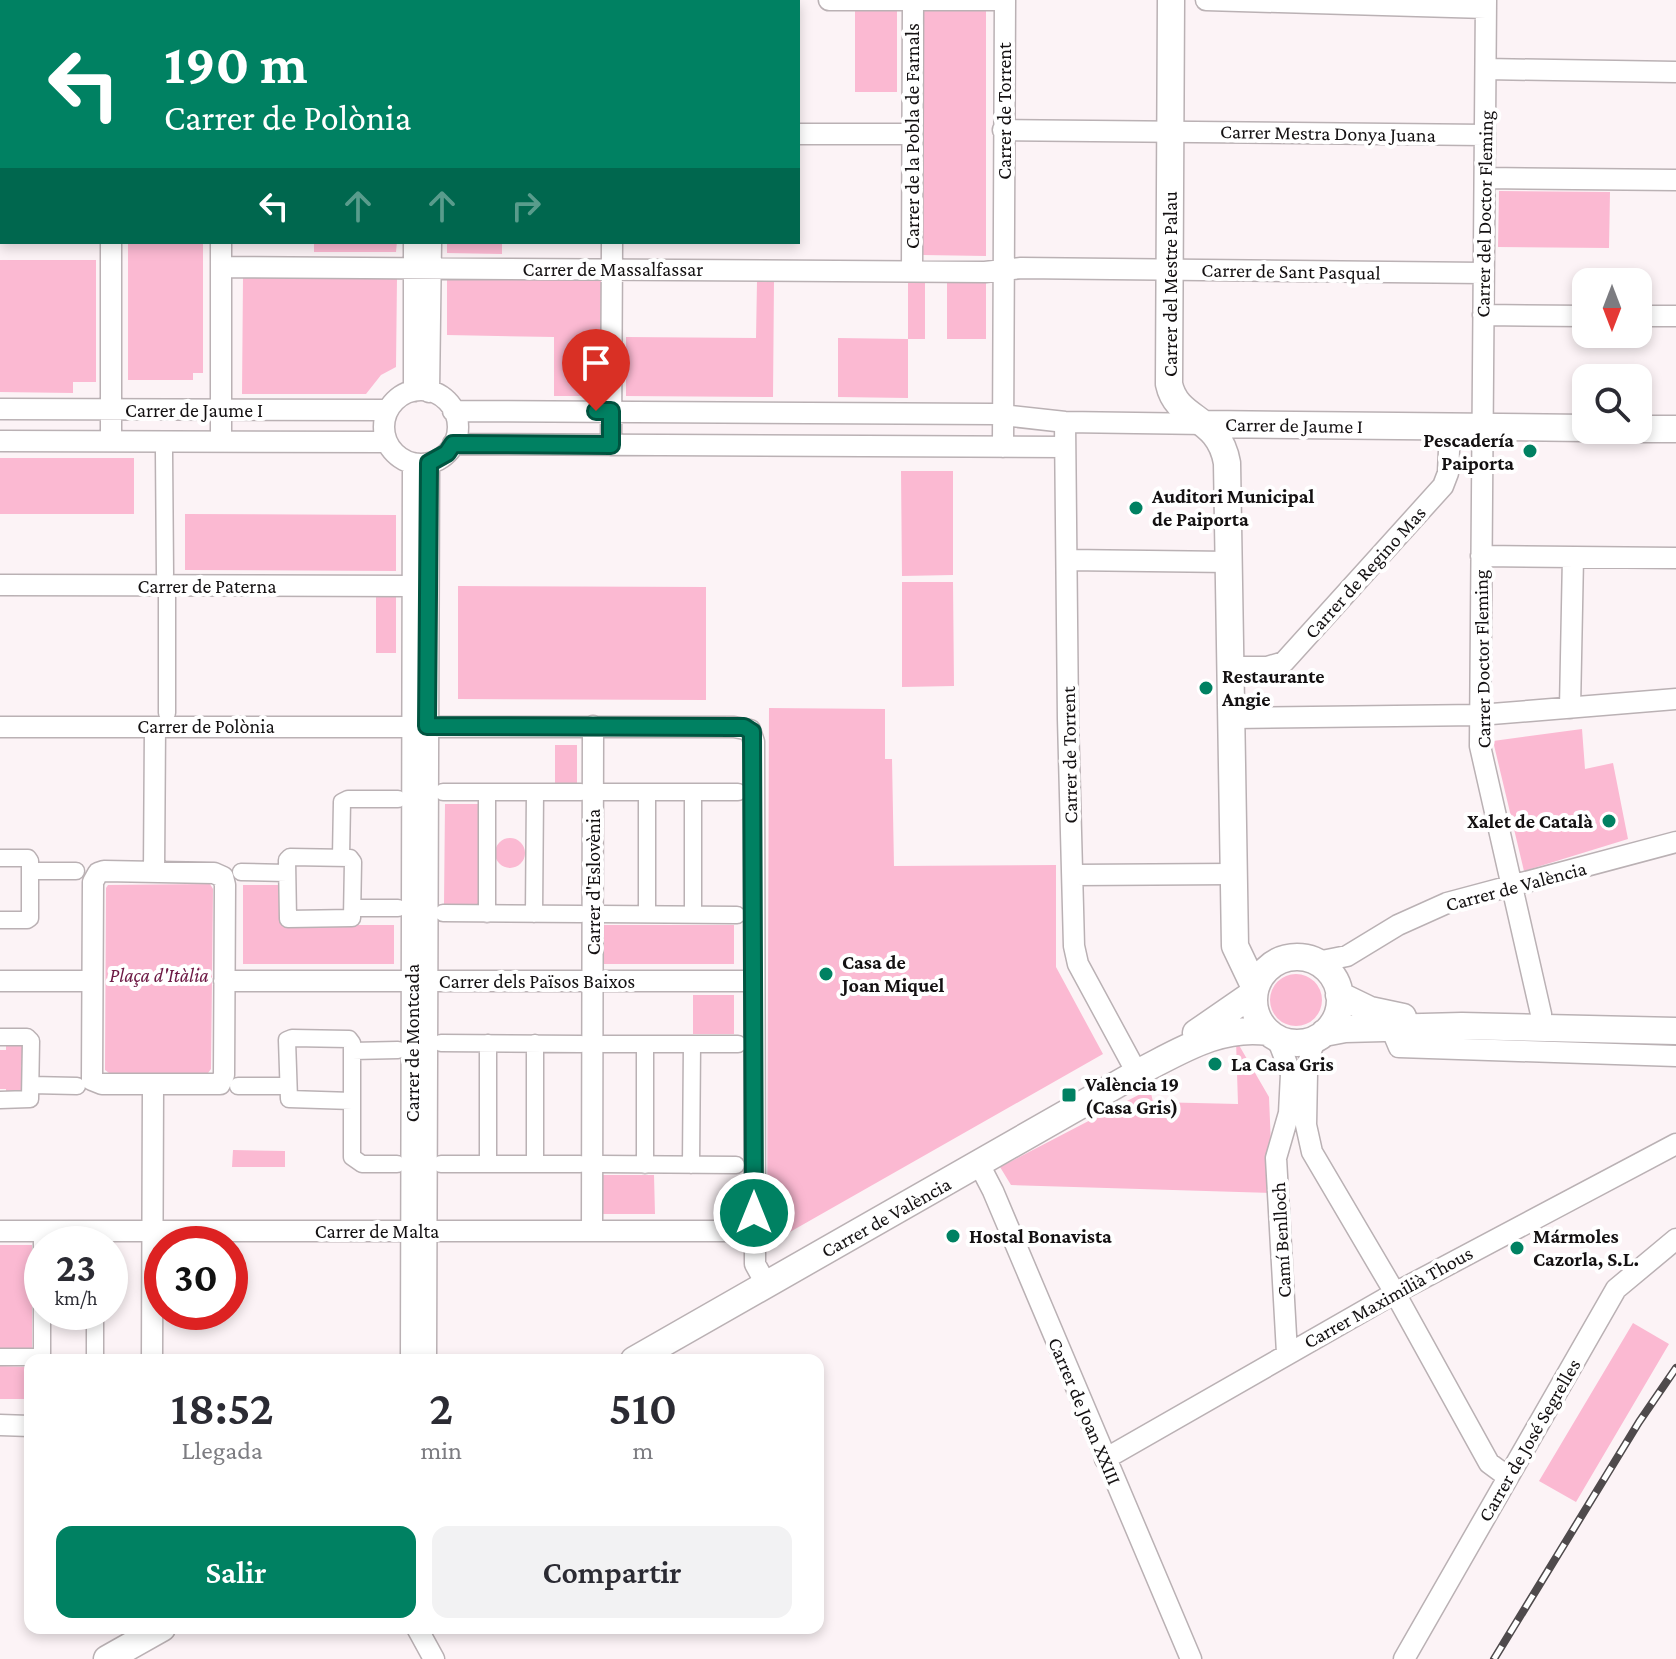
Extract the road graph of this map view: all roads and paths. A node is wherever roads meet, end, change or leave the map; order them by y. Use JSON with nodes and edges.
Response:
{"nodes":[{"id":1,"x":829,"y":0,"type":"edge"},
{"id":2,"x":1004,"y":0,"type":"edge"},
{"id":3,"x":1171,"y":0,"type":"edge"},
{"id":4,"x":1206,"y":0,"type":"edge"},
{"id":5,"x":913,"y":1,"type":"edge"},
{"id":6,"x":1341,"y":3,"type":"edge"},
{"id":7,"x":1486,"y":4,"type":"edge"},
{"id":8,"x":1486,"y":69,"type":"junction"},
{"id":9,"x":1676,"y":72,"type":"edge"},
{"id":10,"x":1003,"y":130,"type":"junction"},
{"id":11,"x":1170,"y":132,"type":"junction"},
{"id":12,"x":800,"y":134,"type":"edge"},
{"id":13,"x":912,"y":134,"type":"junction"},
{"id":14,"x":1485,"y":135,"type":"junction"},
{"id":15,"x":1485,"y":178,"type":"junction"},
{"id":16,"x":1676,"y":180,"type":"edge"},
{"id":17,"x":111,"y":244,"type":"edge"},
{"id":18,"x":221,"y":244,"type":"edge"},
{"id":19,"x":415,"y":244,"type":"edge"},
{"id":20,"x":430,"y":244,"type":"edge"},
{"id":21,"x":612,"y":244,"type":"edge"},
{"id":22,"x":221,"y":267,"type":"junction"},
{"id":23,"x":422,"y":268,"type":"junction"},
{"id":24,"x":612,"y":269,"type":"junction"},
{"id":25,"x":1003,"y":269,"type":"junction"},
{"id":26,"x":1170,"y":270,"type":"junction"},
{"id":27,"x":912,"y":271,"type":"junction"},
{"id":28,"x":1483,"y":273,"type":"junction"},
{"id":29,"x":1483,"y":315,"type":"junction"},
{"id":30,"x":1572,"y":316,"type":"edge"},
{"id":31,"x":1652,"y":316,"type":"edge"},
{"id":32,"x":1676,"y":316,"type":"edge"},
{"id":33,"x":421,"y":391,"type":"junction"},
{"id":34,"x":0,"y":409,"type":"edge"},
{"id":35,"x":111,"y":410,"type":"junction"},
{"id":36,"x":221,"y":410,"type":"junction"},
{"id":37,"x":388,"y":410,"type":"junction"},
{"id":38,"x":453,"y":411,"type":"junction"},
{"id":39,"x":611,"y":411,"type":"junction"},
{"id":40,"x":1003,"y":415,"type":"junction"},
{"id":41,"x":1065,"y":422,"type":"junction"},
{"id":42,"x":1206,"y":424,"type":"junction"},
{"id":43,"x":1450,"y":428,"type":"junction"},
{"id":44,"x":1482,"y":428,"type":"junction"},
{"id":45,"x":1572,"y":428,"type":"edge"},
{"id":46,"x":1652,"y":429,"type":"edge"},
{"id":47,"x":1676,"y":429,"type":"edge"},
{"id":48,"x":0,"y":441,"type":"edge"},
{"id":49,"x":111,"y":441,"type":"junction"},
{"id":50,"x":221,"y":441,"type":"junction"},
{"id":51,"x":387,"y":442,"type":"junction"},
{"id":52,"x":453,"y":444,"type":"junction"},
{"id":53,"x":611,"y":445,"type":"junction"},
{"id":54,"x":1003,"y":447,"type":"junction"},
{"id":55,"x":1065,"y":447,"type":"junction"},
{"id":56,"x":164,"y":452,"type":"dead end"},
{"id":57,"x":421,"y":463,"type":"junction"},
{"id":58,"x":1481,"y":556,"type":"junction"},
{"id":59,"x":1573,"y":557,"type":"junction"},
{"id":60,"x":1676,"y":558,"type":"edge"},
{"id":61,"x":1067,"y":560,"type":"junction"},
{"id":62,"x":1230,"y":562,"type":"junction"},
{"id":63,"x":165,"y":574,"type":"dead end"},
{"id":64,"x":0,"y":585,"type":"edge"},
{"id":65,"x":413,"y":586,"type":"junction"},
{"id":66,"x":167,"y":594,"type":"dead end"},
{"id":67,"x":1230,"y":667,"type":"junction"},
{"id":68,"x":1676,"y":699,"type":"edge"},
{"id":69,"x":1570,"y":708,"type":"junction"},
{"id":70,"x":1479,"y":715,"type":"junction"},
{"id":71,"x":1232,"y":718,"type":"junction"},
{"id":72,"x":161,"y":720,"type":"junction"},
{"id":73,"x":420,"y":726,"type":"junction"},
{"id":74,"x":593,"y":726,"type":"junction"},
{"id":75,"x":0,"y":727,"type":"edge"},
{"id":76,"x":443,"y":792,"type":"dead end"},
{"id":77,"x":487,"y":792,"type":"junction"},
{"id":78,"x":535,"y":792,"type":"junction"},
{"id":79,"x":581,"y":792,"type":"dead end"},
{"id":80,"x":600,"y":792,"type":"dead end"},
{"id":81,"x":647,"y":792,"type":"junction"},
{"id":82,"x":693,"y":792,"type":"junction"},
{"id":83,"x":738,"y":792,"type":"dead end"},
{"id":84,"x":398,"y":799,"type":"dead end"},
{"id":85,"x":1676,"y":842,"type":"edge"},
{"id":86,"x":341,"y":857,"type":"junction"},
{"id":87,"x":0,"y":858,"type":"edge"},
{"id":88,"x":30,"y":871,"type":"junction"},
{"id":89,"x":76,"y":871,"type":"dead end"},
{"id":90,"x":154,"y":872,"type":"junction"},
{"id":91,"x":241,"y":872,"type":"dead end"},
{"id":92,"x":287,"y":873,"type":"junction"},
{"id":93,"x":1233,"y":874,"type":"junction"},
{"id":94,"x":1073,"y":875,"type":"junction"},
{"id":95,"x":1511,"y":887,"type":"junction"},
{"id":96,"x":353,"y":908,"type":"junction"},
{"id":97,"x":398,"y":908,"type":"dead end"},
{"id":98,"x":443,"y":913,"type":"dead end"},
{"id":99,"x":487,"y":914,"type":"junction"},
{"id":100,"x":534,"y":914,"type":"junction"},
{"id":101,"x":581,"y":914,"type":"dead end"},
{"id":102,"x":599,"y":914,"type":"dead end"},
{"id":103,"x":647,"y":914,"type":"junction"},
{"id":104,"x":693,"y":914,"type":"junction"},
{"id":105,"x":737,"y":915,"type":"dead end"},
{"id":106,"x":0,"y":920,"type":"edge"},
{"id":107,"x":1235,"y":928,"type":"junction"},
{"id":108,"x":1280,"y":960,"type":"junction"},
{"id":109,"x":1317,"y":962,"type":"junction"},
{"id":110,"x":0,"y":981,"type":"edge"},
{"id":111,"x":92,"y":981,"type":"junction"},
{"id":112,"x":224,"y":981,"type":"junction"},
{"id":113,"x":420,"y":981,"type":"junction"},
{"id":114,"x":593,"y":981,"type":"junction"},
{"id":115,"x":754,"y":981,"type":"junction"},
{"id":116,"x":1255,"y":990,"type":"junction"},
{"id":117,"x":1339,"y":995,"type":"junction"},
{"id":118,"x":1462,"y":1026,"type":"junction"},
{"id":119,"x":1391,"y":1028,"type":"junction"},
{"id":120,"x":1541,"y":1028,"type":"junction"},
{"id":121,"x":1676,"y":1031,"type":"edge"},
{"id":122,"x":1272,"y":1035,"type":"junction"},
{"id":123,"x":1320,"y":1036,"type":"junction"},
{"id":124,"x":0,"y":1037,"type":"edge"},
{"id":125,"x":441,"y":1043,"type":"dead end"},
{"id":126,"x":488,"y":1043,"type":"junction"},
{"id":127,"x":535,"y":1043,"type":"junction"},
{"id":128,"x":581,"y":1044,"type":"dead end"},
{"id":129,"x":603,"y":1044,"type":"dead end"},
{"id":130,"x":645,"y":1044,"type":"junction"},
{"id":131,"x":692,"y":1044,"type":"junction"},
{"id":132,"x":738,"y":1044,"type":"dead end"},
{"id":133,"x":398,"y":1050,"type":"dead end"},
{"id":134,"x":352,"y":1051,"type":"junction"},
{"id":135,"x":1676,"y":1056,"type":"edge"},
{"id":136,"x":1137,"y":1073,"type":"junction"},
{"id":137,"x":31,"y":1085,"type":"junction"},
{"id":138,"x":77,"y":1086,"type":"dead end"},
{"id":139,"x":153,"y":1086,"type":"junction"},
{"id":140,"x":238,"y":1086,"type":"dead end"},
{"id":141,"x":287,"y":1086,"type":"junction"},
{"id":142,"x":0,"y":1100,"type":"edge"},
{"id":143,"x":352,"y":1101,"type":"junction"},
{"id":144,"x":1676,"y":1144,"type":"edge"},
{"id":145,"x":397,"y":1164,"type":"dead end"},
{"id":146,"x":441,"y":1164,"type":"dead end"},
{"id":147,"x":488,"y":1164,"type":"junction"},
{"id":148,"x":535,"y":1164,"type":"junction"},
{"id":149,"x":580,"y":1164,"type":"dead end"},
{"id":150,"x":600,"y":1164,"type":"dead end"},
{"id":151,"x":979,"y":1164,"type":"junction"},
{"id":152,"x":645,"y":1165,"type":"junction"},
{"id":153,"x":691,"y":1165,"type":"junction"},
{"id":154,"x":736,"y":1165,"type":"dead end"},
{"id":155,"x":153,"y":1226,"type":"edge"},
{"id":156,"x":0,"y":1231,"type":"edge"},
{"id":157,"x":144,"y":1231,"type":"edge"},
{"id":158,"x":248,"y":1231,"type":"edge"},
{"id":159,"x":419,"y":1231,"type":"junction"},
{"id":160,"x":592,"y":1231,"type":"junction"},
{"id":161,"x":754,"y":1231,"type":"junction"},
{"id":162,"x":1676,"y":1239,"type":"edge"},
{"id":163,"x":766,"y":1284,"type":"junction"},
{"id":164,"x":1395,"y":1293,"type":"junction"},
{"id":165,"x":42,"y":1330,"type":"edge"},
{"id":166,"x":95,"y":1330,"type":"edge"},
{"id":167,"x":152,"y":1330,"type":"edge"},
{"id":168,"x":1287,"y":1353,"type":"junction"},
{"id":169,"x":42,"y":1354,"type":"edge"},
{"id":170,"x":95,"y":1354,"type":"edge"},
{"id":171,"x":152,"y":1354,"type":"edge"},
{"id":172,"x":411,"y":1354,"type":"edge"},
{"id":173,"x":426,"y":1354,"type":"edge"},
{"id":174,"x":644,"y":1354,"type":"edge"},
{"id":175,"x":0,"y":1357,"type":"edge"},
{"id":176,"x":24,"y":1358,"type":"edge"},
{"id":177,"x":0,"y":1425,"type":"edge"},
{"id":178,"x":24,"y":1426,"type":"edge"},
{"id":179,"x":1105,"y":1459,"type":"junction"},
{"id":180,"x":1508,"y":1477,"type":"junction"},
{"id":181,"x":151,"y":1634,"type":"edge"},
{"id":182,"x":420,"y":1634,"type":"edge"},
{"id":183,"x":107,"y":1659,"type":"edge"},
{"id":184,"x":434,"y":1659,"type":"edge"},
{"id":185,"x":1191,"y":1659,"type":"edge"},
{"id":186,"x":1404,"y":1659,"type":"edge"}],
"edges":[{"from":1,"to":5,"type":"street"},
{"from":2,"to":5,"type":"street"},
{"from":2,"to":10,"type":"street","name":"Carrer de Torrent"},
{"from":3,"to":11,"type":"street","name":"Carrer del Mestre Palau"},
{"from":4,"to":6,"type":"street"},
{"from":5,"to":13,"type":"street","name":"Carrer de la Pobla de Farnals"},
{"from":6,"to":7,"type":"street"},
{"from":7,"to":8,"type":"street","name":"Carrer del Doctor Fleming"},
{"from":8,"to":9,"type":"street"},
{"from":8,"to":14,"type":"street","name":"Carrer del Doctor Fleming"},
{"from":10,"to":11,"type":"street","name":"Carrer Mestra Donya Juana"},
{"from":10,"to":25,"type":"street","name":"Carrer de Torrent"},
{"from":11,"to":14,"type":"street","name":"Carrer Mestra Donya Juana"},
{"from":11,"to":26,"type":"street","name":"Carrer del Mestre Palau"},
{"from":12,"to":13,"type":"street"},
{"from":13,"to":27,"type":"street","name":"Carrer de la Pobla de Farnals"},
{"from":14,"to":15,"type":"street","name":"Carrer del Doctor Fleming"},
{"from":15,"to":16,"type":"street"},
{"from":15,"to":28,"type":"street","name":"Carrer del Doctor Fleming"},
{"from":17,"to":35,"type":"street"},
{"from":18,"to":22,"type":"street"},
{"from":19,"to":23,"type":"street"},
{"from":20,"to":23,"type":"street"},
{"from":21,"to":24,"type":"street"},
{"from":22,"to":23,"type":"street","name":"Carrer de Massalfassar"},
{"from":22,"to":36,"type":"street"},
{"from":23,"to":24,"type":"street","name":"Carrer de Massalfassar"},
{"from":23,"to":33,"type":"street"},
{"from":24,"to":27,"type":"street","name":"Carrer de Massalfassar"},
{"from":24,"to":39,"type":"street"},
{"from":25,"to":26,"type":"street","name":"Carrer de Sant Pasqual"},
{"from":25,"to":27,"type":"street","name":"Carrer de Massalfassar"},
{"from":25,"to":40,"type":"street","name":"Carrer de Torrent"},
{"from":26,"to":28,"type":"street","name":"Carrer de Sant Pasqual"},
{"from":26,"to":42,"type":"street","name":"Carrer del Mestre Palau"},
{"from":28,"to":29,"type":"street","name":"Carrer del Doctor Fleming"},
{"from":29,"to":30,"type":"street"},
{"from":29,"to":44,"type":"street","name":"Carrer del Doctor Fleming"},
{"from":31,"to":32,"type":"street"},
{"from":33,"to":37,"type":"street"},
{"from":33,"to":38,"type":"street"},
{"from":34,"to":35,"type":"street","name":"Carrer de Jaume I"},
{"from":35,"to":36,"type":"street","name":"Carrer de Jaume I"},
{"from":35,"to":49,"type":"street"},
{"from":36,"to":37,"type":"street","name":"Carrer de Jaume I"},
{"from":36,"to":50,"type":"street"},
{"from":37,"to":51,"type":"street"},
{"from":38,"to":39,"type":"street","name":"Carrer de Jaume I"},
{"from":38,"to":52,"type":"street"},
{"from":39,"to":40,"type":"street","name":"Carrer de Jaume I"},
{"from":39,"to":53,"type":"street"},
{"from":40,"to":41,"type":"street","name":"Carrer de Jaume I"},
{"from":40,"to":54,"type":"street"},
{"from":41,"to":42,"type":"street","name":"Carrer de Jaume I"},
{"from":41,"to":55,"type":"street","name":"Carrer de Torrent"},
{"from":42,"to":43,"type":"street","name":"Carrer de Jaume I"},
{"from":42,"to":62,"type":"street","name":"Carrer del Mestre Palau"},
{"from":43,"to":44,"type":"street","name":"Carrer de Jaume I"},
{"from":43,"to":67,"type":"street","name":"Carrer de Regino Mas"},
{"from":44,"to":45,"type":"street","name":"Carrer de Jaume I"},
{"from":44,"to":58,"type":"street","name":"Carrer Doctor Fleming"},
{"from":46,"to":47,"type":"street"},
{"from":48,"to":49,"type":"street","name":"Carrer de Jaume I"},
{"from":49,"to":50,"type":"street","name":"Carrer de Jaume I"},
{"from":50,"to":51,"type":"street","name":"Carrer de Jaume I"},
{"from":51,"to":57,"type":"street"},
{"from":52,"to":53,"type":"street"},
{"from":52,"to":57,"type":"street"},
{"from":53,"to":54,"type":"street"},
{"from":54,"to":55,"type":"street"},
{"from":55,"to":61,"type":"street","name":"Carrer de Torrent"},
{"from":56,"to":63,"type":"street"},
{"from":57,"to":65,"type":"street"},
{"from":57,"to":73,"type":"street"},
{"from":58,"to":59,"type":"street"},
{"from":58,"to":70,"type":"street","name":"Carrer Doctor Fleming"},
{"from":59,"to":60,"type":"street"},
{"from":59,"to":69,"type":"street"},
{"from":61,"to":62,"type":"street"},
{"from":61,"to":94,"type":"street","name":"Carrer de Torrent"},
{"from":62,"to":67,"type":"street","name":"Carrer del Mestre Palau"},
{"from":64,"to":65,"type":"street","name":"Carrer de Paterna"},
{"from":65,"to":73,"type":"street"},
{"from":66,"to":72,"type":"street"},
{"from":67,"to":71,"type":"street","name":"Carrer del Mestre Palau"},
{"from":68,"to":69,"type":"street"},
{"from":69,"to":70,"type":"street"},
{"from":70,"to":71,"type":"street"},
{"from":70,"to":95,"type":"street","name":"Carrer Doctor Fleming"},
{"from":71,"to":93,"type":"street","name":"Carrer del Mestre Palau"},
{"from":72,"to":73,"type":"street","name":"Carrer de Polònia"},
{"from":72,"to":75,"type":"street","name":"Carrer de Polònia"},
{"from":72,"to":90,"type":"street"},
{"from":73,"to":74,"type":"street","name":"Carrer de Polònia"},
{"from":73,"to":113,"type":"street","name":"Carrer de Montcada"},
{"from":74,"to":114,"type":"street","name":"Carrer d'Eslovènia"},
{"from":74,"to":115,"type":"street","name":"Carrer de Polònia"},
{"from":76,"to":77,"type":"street"},
{"from":77,"to":78,"type":"street"},
{"from":77,"to":99,"type":"street"},
{"from":78,"to":79,"type":"street"},
{"from":78,"to":100,"type":"street"},
{"from":80,"to":81,"type":"street"},
{"from":81,"to":82,"type":"street"},
{"from":81,"to":103,"type":"street"},
{"from":82,"to":83,"type":"street"},
{"from":82,"to":104,"type":"street"},
{"from":84,"to":86,"type":"street"},
{"from":85,"to":95,"type":"street","name":"Carrer de València"},
{"from":86,"to":92,"type":"street"},
{"from":86,"to":96,"type":"street"},
{"from":87,"to":88,"type":"street"},
{"from":88,"to":89,"type":"street"},
{"from":88,"to":106,"type":"street"},
{"from":90,"to":111,"type":"street"},
{"from":90,"to":112,"type":"street"},
{"from":91,"to":92,"type":"street"},
{"from":92,"to":96,"type":"street"},
{"from":93,"to":94,"type":"street"},
{"from":93,"to":107,"type":"street","name":"Carrer del Mestre Palau"},
{"from":94,"to":136,"type":"street","name":"Carrer de Torrent"},
{"from":95,"to":109,"type":"street","name":"Carrer de València"},
{"from":95,"to":120,"type":"street","name":"Carrer Doctor Fleming"},
{"from":96,"to":97,"type":"street"},
{"from":98,"to":99,"type":"street"},
{"from":99,"to":100,"type":"street"},
{"from":100,"to":101,"type":"street"},
{"from":102,"to":103,"type":"street"},
{"from":103,"to":104,"type":"street"},
{"from":104,"to":105,"type":"street"},
{"from":107,"to":108,"type":"street"},
{"from":107,"to":116,"type":"street","name":"Carrer del Mestre Palau"},
{"from":108,"to":109,"type":"street"},
{"from":108,"to":116,"type":"street"},
{"from":109,"to":117,"type":"street"},
{"from":110,"to":111,"type":"street"},
{"from":111,"to":139,"type":"street"},
{"from":112,"to":113,"type":"street","name":"Carrer dels Països Baixos"},
{"from":112,"to":139,"type":"street"},
{"from":113,"to":114,"type":"street","name":"Carrer dels Països Baixos"},
{"from":113,"to":159,"type":"street","name":"Carrer de Montcada"},
{"from":114,"to":115,"type":"street","name":"Carrer dels Països Baixos"},
{"from":114,"to":160,"type":"street","name":"Carrer d'Eslovènia"},
{"from":115,"to":161,"type":"street"},
{"from":116,"to":122,"type":"street"},
{"from":116,"to":136,"type":"street","name":"Carrer de València"},
{"from":117,"to":118,"type":"street"},
{"from":117,"to":123,"type":"street"},
{"from":118,"to":119,"type":"street"},
{"from":118,"to":120,"type":"street"},
{"from":119,"to":123,"type":"street"},
{"from":119,"to":135,"type":"street"},
{"from":120,"to":121,"type":"street"},
{"from":122,"to":123,"type":"street"},
{"from":122,"to":136,"type":"street","name":"Carrer de València"},
{"from":122,"to":168,"type":"street","name":"Camí Benlloch"},
{"from":123,"to":164,"type":"street"},
{"from":124,"to":137,"type":"street"},
{"from":125,"to":126,"type":"street"},
{"from":126,"to":127,"type":"street"},
{"from":126,"to":147,"type":"street"},
{"from":127,"to":128,"type":"street"},
{"from":127,"to":148,"type":"street"},
{"from":129,"to":130,"type":"street"},
{"from":130,"to":131,"type":"street"},
{"from":130,"to":152,"type":"street"},
{"from":131,"to":132,"type":"street"},
{"from":131,"to":153,"type":"street"},
{"from":133,"to":134,"type":"street"},
{"from":134,"to":141,"type":"street"},
{"from":134,"to":143,"type":"street"},
{"from":136,"to":151,"type":"street","name":"Carrer de València"},
{"from":137,"to":138,"type":"street"},
{"from":137,"to":142,"type":"street"},
{"from":139,"to":155,"type":"street"},
{"from":140,"to":141,"type":"street"},
{"from":141,"to":143,"type":"street"},
{"from":143,"to":145,"type":"street"},
{"from":144,"to":164,"type":"street","name":"Carrer Maximilià Thous"},
{"from":146,"to":147,"type":"street"},
{"from":147,"to":148,"type":"street"},
{"from":148,"to":149,"type":"street"},
{"from":150,"to":152,"type":"street"},
{"from":151,"to":163,"type":"street","name":"Carrer de València"},
{"from":151,"to":179,"type":"street","name":"Carrer de Joan XXIII"},
{"from":152,"to":153,"type":"street"},
{"from":153,"to":154,"type":"street"},
{"from":156,"to":157,"type":"street","name":"Carrer de Malta"},
{"from":158,"to":159,"type":"street","name":"Carrer de Malta"},
{"from":159,"to":160,"type":"street","name":"Carrer de Malta"},
{"from":159,"to":172,"type":"street","name":"Carrer de Montcada"},
{"from":159,"to":173,"type":"street","name":"Carrer de Montcada"},
{"from":160,"to":161,"type":"street","name":"Carrer de Malta"},
{"from":161,"to":163,"type":"street"},
{"from":162,"to":180,"type":"street","name":"Carrer de José Segrelles"},
{"from":163,"to":174,"type":"street","name":"Carrer de València"},
{"from":164,"to":168,"type":"street","name":"Carrer Maximilià Thous"},
{"from":164,"to":180,"type":"street"},
{"from":165,"to":169,"type":"street"},
{"from":166,"to":170,"type":"street"},
{"from":167,"to":171,"type":"street"},
{"from":168,"to":179,"type":"street","name":"Carrer Maximilià Thous"},
{"from":175,"to":176,"type":"street"},
{"from":177,"to":178,"type":"street"},
{"from":179,"to":185,"type":"street","name":"Carrer de Joan XXIII"},
{"from":180,"to":186,"type":"street","name":"Carrer de José Segrelles"},
{"from":181,"to":183,"type":"street"},
{"from":182,"to":184,"type":"street"}]}
